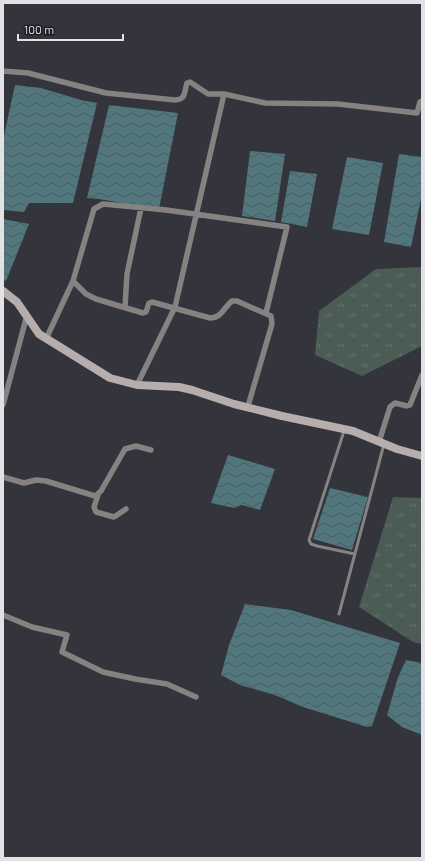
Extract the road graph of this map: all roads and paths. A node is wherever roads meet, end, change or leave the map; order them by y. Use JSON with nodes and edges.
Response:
{"nodes":[{"id":1,"x":3,"y":71,"type":"edge"},
{"id":2,"x":224,"y":94,"type":"junction"},
{"id":3,"x":422,"y":101,"type":"edge"},
{"id":4,"x":141,"y":208,"type":"junction"},
{"id":5,"x":197,"y":215,"type":"junction"},
{"id":6,"x":73,"y":281,"type":"junction"},
{"id":7,"x":3,"y":291,"type":"edge"},
{"id":8,"x":125,"y":307,"type":"junction"},
{"id":9,"x":175,"y":307,"type":"junction"},
{"id":10,"x":266,"y":313,"type":"junction"},
{"id":11,"x":27,"y":314,"type":"junction"},
{"id":12,"x":46,"y":339,"type":"junction"},
{"id":13,"x":422,"y":375,"type":"edge"},
{"id":14,"x":138,"y":385,"type":"junction"},
{"id":15,"x":3,"y":405,"type":"edge"},
{"id":16,"x":248,"y":406,"type":"junction"},
{"id":17,"x":344,"y":429,"type":"junction"},
{"id":18,"x":381,"y":443,"type":"junction"},
{"id":19,"x":151,"y":450,"type":"dead end"},
{"id":20,"x":422,"y":456,"type":"edge"},
{"id":21,"x":3,"y":477,"type":"edge"},
{"id":22,"x":98,"y":495,"type":"junction"},
{"id":23,"x":126,"y":509,"type":"dead end"},
{"id":24,"x":355,"y":554,"type":"junction"},
{"id":25,"x":339,"y":614,"type":"dead end"},
{"id":26,"x":3,"y":615,"type":"edge"},
{"id":27,"x":196,"y":697,"type":"dead end"}],
"edges":[{"from":1,"to":2,"type":"street"},
{"from":2,"to":3,"type":"street"},
{"from":2,"to":5,"type":"street"},
{"from":4,"to":5,"type":"street"},
{"from":4,"to":6,"type":"street"},
{"from":4,"to":8,"type":"street"},
{"from":5,"to":9,"type":"street"},
{"from":5,"to":10,"type":"street"},
{"from":6,"to":8,"type":"street"},
{"from":6,"to":12,"type":"street"},
{"from":7,"to":11,"type":"street"},
{"from":8,"to":9,"type":"street"},
{"from":9,"to":10,"type":"street"},
{"from":9,"to":14,"type":"street"},
{"from":10,"to":16,"type":"street"},
{"from":11,"to":12,"type":"street"},
{"from":11,"to":15,"type":"street"},
{"from":12,"to":14,"type":"street"},
{"from":13,"to":18,"type":"street"},
{"from":14,"to":16,"type":"street"},
{"from":16,"to":17,"type":"street"},
{"from":17,"to":18,"type":"street"},
{"from":17,"to":24,"type":"lane"},
{"from":18,"to":20,"type":"street"},
{"from":18,"to":24,"type":"lane"},
{"from":19,"to":22,"type":"street"},
{"from":21,"to":22,"type":"street"},
{"from":22,"to":23,"type":"street"},
{"from":24,"to":25,"type":"lane"},
{"from":26,"to":27,"type":"street"}]}
